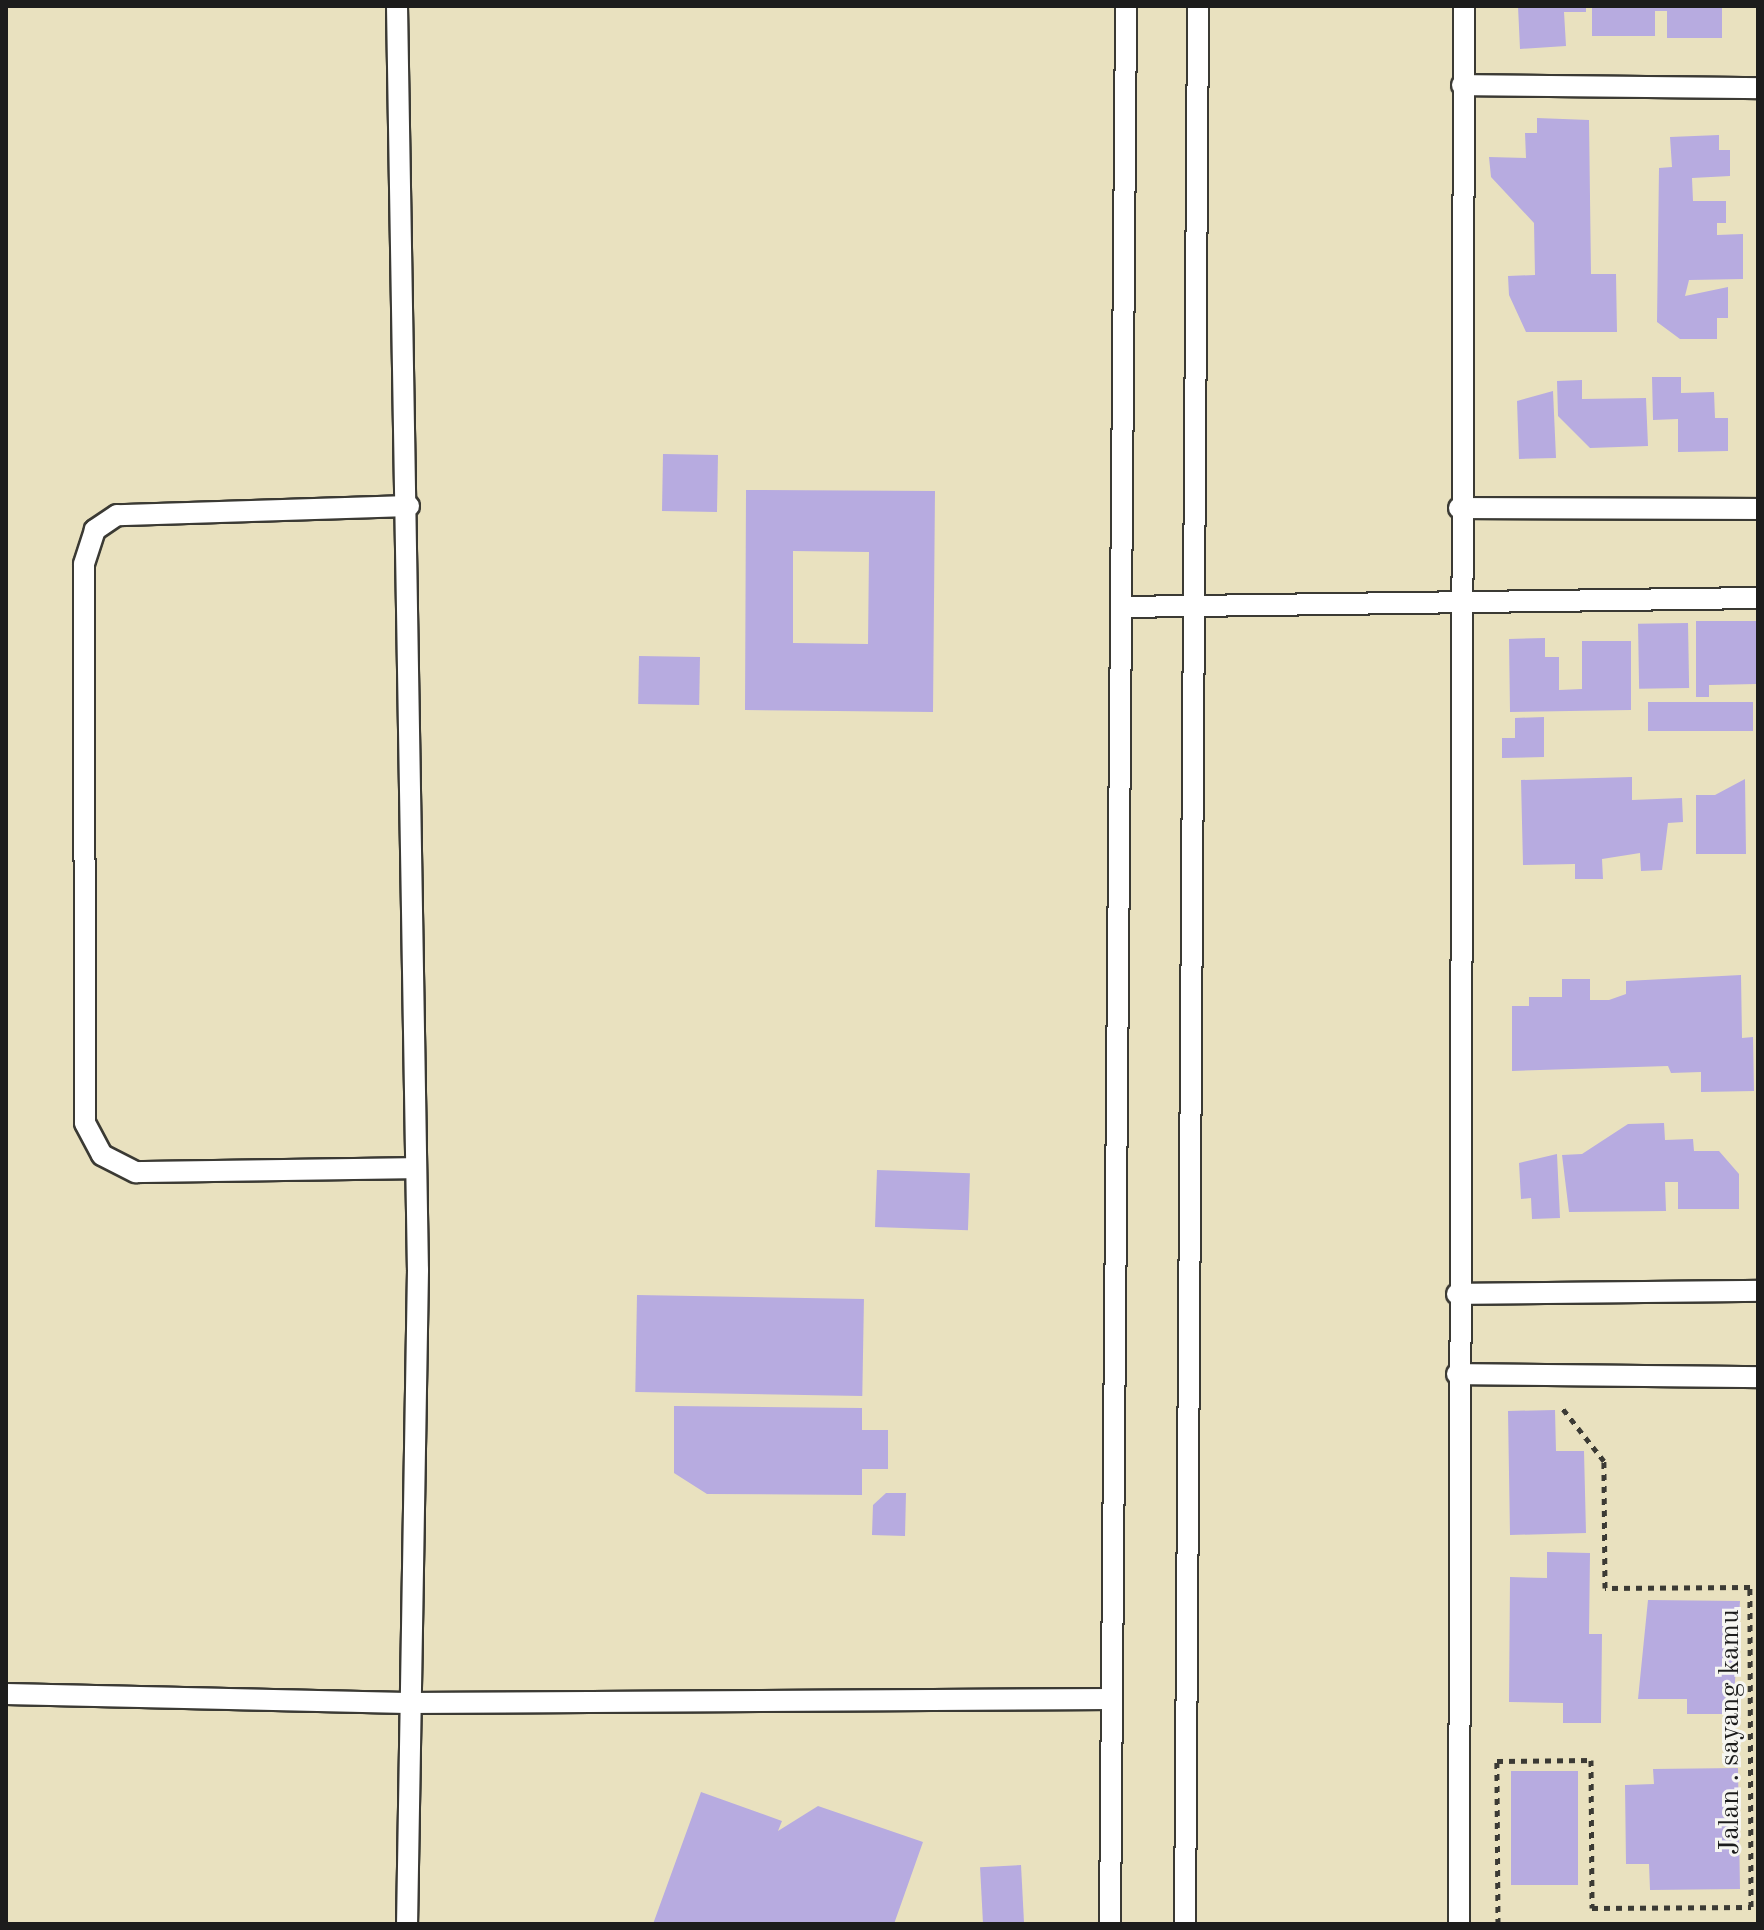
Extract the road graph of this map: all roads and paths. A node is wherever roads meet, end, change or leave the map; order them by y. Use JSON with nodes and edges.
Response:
{"nodes":[{"id":1,"x":397,"y":6,"type":"edge"},
{"id":2,"x":1126,"y":6,"type":"edge"},
{"id":3,"x":1198,"y":6,"type":"edge"},
{"id":4,"x":1464,"y":6,"type":"edge"},
{"id":5,"x":1462,"y":85,"type":"junction"},
{"id":6,"x":1758,"y":88,"type":"edge"},
{"id":7,"x":409,"y":506,"type":"junction"},
{"id":8,"x":1459,"y":508,"type":"junction"},
{"id":9,"x":1758,"y":509,"type":"edge"},
{"id":10,"x":1758,"y":598,"type":"edge"},
{"id":11,"x":1459,"y":599,"type":"junction"},
{"id":12,"x":1194,"y":605,"type":"junction"},
{"id":13,"x":1121,"y":607,"type":"junction"},
{"id":14,"x":414,"y":1168,"type":"junction"},
{"id":15,"x":1758,"y":1291,"type":"edge"},
{"id":16,"x":1457,"y":1294,"type":"junction"},
{"id":17,"x":1457,"y":1374,"type":"junction"},
{"id":18,"x":1758,"y":1377,"type":"edge"},
{"id":19,"x":1556,"y":1400,"type":"dead end"},
{"id":20,"x":6,"y":1694,"type":"edge"},
{"id":21,"x":1112,"y":1699,"type":"junction"},
{"id":22,"x":407,"y":1703,"type":"junction"},
{"id":23,"x":407,"y":1924,"type":"edge"},
{"id":24,"x":1110,"y":1924,"type":"edge"},
{"id":25,"x":1185,"y":1924,"type":"edge"},
{"id":26,"x":1459,"y":1924,"type":"edge"},
{"id":27,"x":1498,"y":1924,"type":"edge"}],
"edges":[{"from":1,"to":7,"type":"lane"},
{"from":2,"to":13,"type":"lane"},
{"from":3,"to":12,"type":"lane"},
{"from":4,"to":5,"type":"lane"},
{"from":5,"to":6,"type":"lane"},
{"from":5,"to":8,"type":"lane"},
{"from":7,"to":14,"type":"lane"},
{"from":7,"to":14,"type":"lane"},
{"from":8,"to":9,"type":"lane"},
{"from":8,"to":11,"type":"lane"},
{"from":10,"to":11,"type":"lane"},
{"from":11,"to":12,"type":"lane"},
{"from":11,"to":16,"type":"lane"},
{"from":12,"to":13,"type":"lane"},
{"from":12,"to":25,"type":"lane"},
{"from":13,"to":21,"type":"lane"},
{"from":14,"to":22,"type":"lane"},
{"from":15,"to":16,"type":"lane"},
{"from":16,"to":17,"type":"lane"},
{"from":17,"to":18,"type":"lane"},
{"from":17,"to":26,"type":"lane"},
{"from":19,"to":27,"type":"path","name":"Jalan . sayang kamu"},
{"from":20,"to":22,"type":"lane"},
{"from":21,"to":22,"type":"lane"},
{"from":21,"to":24,"type":"lane"},
{"from":22,"to":23,"type":"lane"}]}
